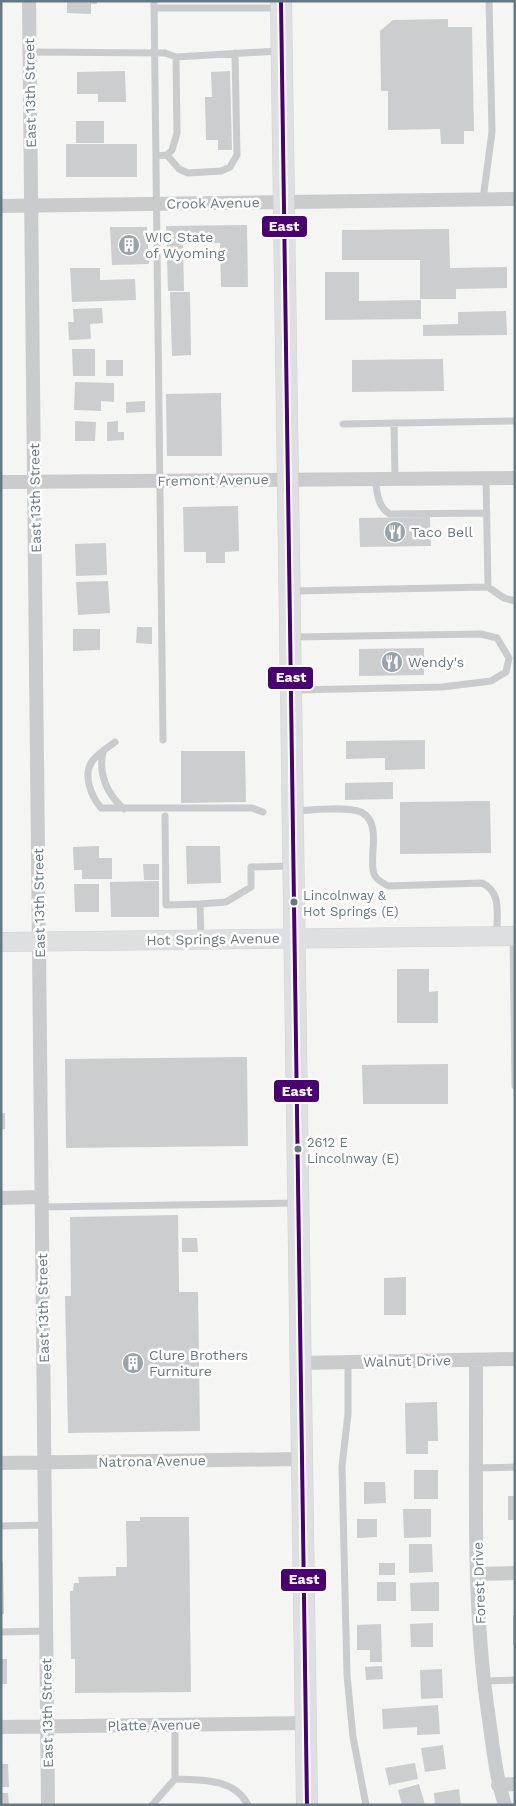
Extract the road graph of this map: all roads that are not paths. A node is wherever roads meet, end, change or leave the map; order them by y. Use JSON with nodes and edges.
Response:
{"nodes":[{"id":1,"x":30,"y":1,"type":"edge"},
{"id":2,"x":489,"y":1,"type":"edge"},
{"id":3,"x":154,"y":4,"type":"edge"},
{"id":4,"x":281,"y":4,"type":"edge"},
{"id":5,"x":282,"y":51,"type":"junction"},
{"id":6,"x":30,"y":52,"type":"junction"},
{"id":7,"x":154,"y":53,"type":"junction"},
{"id":8,"x":235,"y":54,"type":"junction"},
{"id":9,"x":176,"y":57,"type":"junction"},
{"id":10,"x":167,"y":155,"type":"junction"},
{"id":11,"x":156,"y":156,"type":"junction"},
{"id":12,"x":483,"y":199,"type":"junction"},
{"id":13,"x":515,"y":199,"type":"edge"},
{"id":14,"x":284,"y":202,"type":"junction"},
{"id":15,"x":156,"y":204,"type":"junction"},
{"id":16,"x":1,"y":206,"type":"edge"},
{"id":17,"x":32,"y":206,"type":"junction"},
{"id":18,"x":515,"y":421,"type":"edge"},
{"id":19,"x":394,"y":423,"type":"junction"},
{"id":20,"x":344,"y":424,"type":"dead end"},
{"id":21,"x":376,"y":478,"type":"junction"},
{"id":22,"x":395,"y":478,"type":"junction"},
{"id":23,"x":486,"y":478,"type":"junction"},
{"id":24,"x":515,"y":478,"type":"edge"},
{"id":25,"x":288,"y":479,"type":"junction"},
{"id":26,"x":160,"y":480,"type":"junction"},
{"id":27,"x":1,"y":482,"type":"edge"},
{"id":28,"x":34,"y":482,"type":"junction"},
{"id":29,"x":487,"y":513,"type":"junction"},
{"id":30,"x":488,"y":587,"type":"junction"},
{"id":31,"x":290,"y":591,"type":"junction"},
{"id":32,"x":515,"y":601,"type":"edge"},
{"id":33,"x":290,"y":637,"type":"junction"},
{"id":34,"x":512,"y":658,"type":"edge"},
{"id":35,"x":291,"y":690,"type":"junction"},
{"id":36,"x":163,"y":740,"type":"dead end"},
{"id":37,"x":115,"y":742,"type":"dead end"},
{"id":38,"x":103,"y":752,"type":"junction"},
{"id":39,"x":124,"y":809,"type":"junction"},
{"id":40,"x":293,"y":811,"type":"junction"},
{"id":41,"x":264,"y":812,"type":"dead end"},
{"id":42,"x":165,"y":816,"type":"dead end"},
{"id":43,"x":293,"y":866,"type":"junction"},
{"id":44,"x":200,"y":904,"type":"junction"},
{"id":45,"x":508,"y":936,"type":"edge"},
{"id":46,"x":294,"y":938,"type":"junction"},
{"id":47,"x":201,"y":939,"type":"junction"},
{"id":48,"x":39,"y":941,"type":"junction"},
{"id":49,"x":1,"y":942,"type":"edge"},
{"id":50,"x":515,"y":1086,"type":"edge"},
{"id":51,"x":1,"y":1198,"type":"edge"},
{"id":52,"x":42,"y":1202,"type":"junction"},
{"id":53,"x":298,"y":1203,"type":"junction"},
{"id":54,"x":515,"y":1359,"type":"edge"},
{"id":55,"x":476,"y":1360,"type":"junction"},
{"id":56,"x":348,"y":1362,"type":"junction"},
{"id":57,"x":300,"y":1363,"type":"junction"},
{"id":58,"x":302,"y":1460,"type":"junction"},
{"id":59,"x":1,"y":1463,"type":"edge"},
{"id":60,"x":45,"y":1463,"type":"junction"},
{"id":61,"x":515,"y":1467,"type":"edge"},
{"id":62,"x":477,"y":1468,"type":"junction"},
{"id":63,"x":1,"y":1526,"type":"edge"},
{"id":64,"x":45,"y":1526,"type":"junction"},
{"id":65,"x":515,"y":1573,"type":"edge"},
{"id":66,"x":477,"y":1574,"type":"junction"},
{"id":67,"x":46,"y":1631,"type":"junction"},
{"id":68,"x":1,"y":1632,"type":"edge"},
{"id":69,"x":515,"y":1680,"type":"edge"},
{"id":70,"x":483,"y":1681,"type":"junction"},
{"id":71,"x":306,"y":1722,"type":"junction"},
{"id":72,"x":175,"y":1724,"type":"junction"},
{"id":73,"x":1,"y":1726,"type":"edge"},
{"id":74,"x":47,"y":1726,"type":"junction"},
{"id":75,"x":175,"y":1778,"type":"junction"},
{"id":76,"x":498,"y":1784,"type":"junction"},
{"id":77,"x":515,"y":1784,"type":"edge"},
{"id":78,"x":156,"y":1803,"type":"edge"},
{"id":79,"x":48,"y":1805,"type":"edge"},
{"id":80,"x":248,"y":1805,"type":"edge"},
{"id":81,"x":307,"y":1805,"type":"edge"},
{"id":82,"x":366,"y":1805,"type":"edge"},
{"id":83,"x":505,"y":1805,"type":"edge"}],
"edges":[{"from":1,"to":6,"type":"street","name":"East 13th Street"},
{"from":2,"to":12,"type":"lane"},
{"from":3,"to":4,"type":"lane"},
{"from":3,"to":7,"type":"lane"},
{"from":4,"to":5,"type":"main road"},
{"from":5,"to":8,"type":"lane"},
{"from":5,"to":14,"type":"main road"},
{"from":6,"to":7,"type":"lane"},
{"from":6,"to":17,"type":"street","name":"East 13th Street"},
{"from":7,"to":9,"type":"lane"},
{"from":7,"to":11,"type":"lane"},
{"from":8,"to":9,"type":"lane"},
{"from":8,"to":10,"type":"lane"},
{"from":9,"to":10,"type":"lane"},
{"from":10,"to":11,"type":"lane"},
{"from":11,"to":15,"type":"lane"},
{"from":12,"to":13,"type":"street","name":"Crook Avenue"},
{"from":12,"to":14,"type":"street","name":"Crook Avenue"},
{"from":14,"to":15,"type":"street","name":"Crook Avenue"},
{"from":14,"to":25,"type":"main road"},
{"from":15,"to":17,"type":"street","name":"Crook Avenue"},
{"from":15,"to":26,"type":"lane"},
{"from":16,"to":17,"type":"street","name":"Crook Avenue"},
{"from":17,"to":28,"type":"street","name":"East 13th Street"},
{"from":18,"to":19,"type":"lane"},
{"from":19,"to":20,"type":"lane"},
{"from":19,"to":22,"type":"lane"},
{"from":21,"to":22,"type":"street","name":"Fremont Avenue"},
{"from":21,"to":25,"type":"street","name":"Fremont Avenue"},
{"from":21,"to":29,"type":"lane"},
{"from":22,"to":23,"type":"street","name":"Fremont Avenue"},
{"from":23,"to":24,"type":"street","name":"Fremont Avenue"},
{"from":23,"to":29,"type":"lane"},
{"from":25,"to":26,"type":"street","name":"Fremont Avenue"},
{"from":25,"to":31,"type":"main road"},
{"from":26,"to":28,"type":"street","name":"Fremont Avenue"},
{"from":26,"to":36,"type":"lane"},
{"from":27,"to":28,"type":"street","name":"Fremont Avenue"},
{"from":28,"to":48,"type":"street","name":"East 13th Street"},
{"from":29,"to":30,"type":"lane"},
{"from":30,"to":31,"type":"lane"},
{"from":30,"to":32,"type":"lane"},
{"from":31,"to":33,"type":"main road"},
{"from":33,"to":34,"type":"lane"},
{"from":33,"to":35,"type":"main road"},
{"from":34,"to":35,"type":"lane"},
{"from":35,"to":40,"type":"main road"},
{"from":37,"to":38,"type":"lane"},
{"from":38,"to":39,"type":"lane"},
{"from":38,"to":39,"type":"lane"},
{"from":39,"to":41,"type":"lane"},
{"from":40,"to":43,"type":"main road"},
{"from":40,"to":45,"type":"lane"},
{"from":42,"to":44,"type":"lane"},
{"from":43,"to":44,"type":"lane"},
{"from":43,"to":46,"type":"main road"},
{"from":44,"to":47,"type":"lane"},
{"from":45,"to":46,"type":"street","name":"Hot Springs Avenue"},
{"from":45,"to":50,"type":"lane"},
{"from":46,"to":47,"type":"street","name":"Hot Springs Avenue"},
{"from":46,"to":53,"type":"main road"},
{"from":47,"to":48,"type":"street","name":"Hot Springs Avenue"},
{"from":48,"to":49,"type":"street","name":"Hot Springs Avenue"},
{"from":48,"to":52,"type":"street","name":"East 13th Street"},
{"from":51,"to":52,"type":"street"},
{"from":52,"to":53,"type":"lane"},
{"from":52,"to":60,"type":"street","name":"East 13th Street"},
{"from":53,"to":57,"type":"main road"},
{"from":54,"to":55,"type":"street","name":"Walnut Drive"},
{"from":55,"to":56,"type":"street","name":"Walnut Drive"},
{"from":55,"to":62,"type":"street","name":"Forest Drive"},
{"from":56,"to":57,"type":"street","name":"Walnut Drive"},
{"from":56,"to":82,"type":"lane"},
{"from":57,"to":58,"type":"main road"},
{"from":58,"to":60,"type":"street","name":"Natrona Avenue"},
{"from":58,"to":71,"type":"main road"},
{"from":59,"to":60,"type":"street","name":"Natrona Avenue"},
{"from":60,"to":64,"type":"street","name":"East 13th Street"},
{"from":61,"to":62,"type":"lane"},
{"from":62,"to":66,"type":"street","name":"Forest Drive"},
{"from":63,"to":64,"type":"lane"},
{"from":64,"to":67,"type":"street","name":"East 13th Street"},
{"from":65,"to":66,"type":"street"},
{"from":66,"to":70,"type":"street","name":"Forest Drive"},
{"from":67,"to":68,"type":"lane"},
{"from":67,"to":74,"type":"street","name":"East 13th Street"},
{"from":69,"to":70,"type":"lane"},
{"from":70,"to":76,"type":"street","name":"Forest Drive"},
{"from":71,"to":72,"type":"street","name":"Platte Avenue"},
{"from":71,"to":81,"type":"main road"},
{"from":72,"to":74,"type":"street","name":"Platte Avenue"},
{"from":72,"to":75,"type":"lane"},
{"from":73,"to":74,"type":"street","name":"Platte Avenue"},
{"from":74,"to":79,"type":"street","name":"East 13th Street"},
{"from":75,"to":78,"type":"lane"},
{"from":75,"to":80,"type":"lane"},
{"from":76,"to":77,"type":"street"},
{"from":76,"to":83,"type":"street","name":"Forest Drive"}]}
